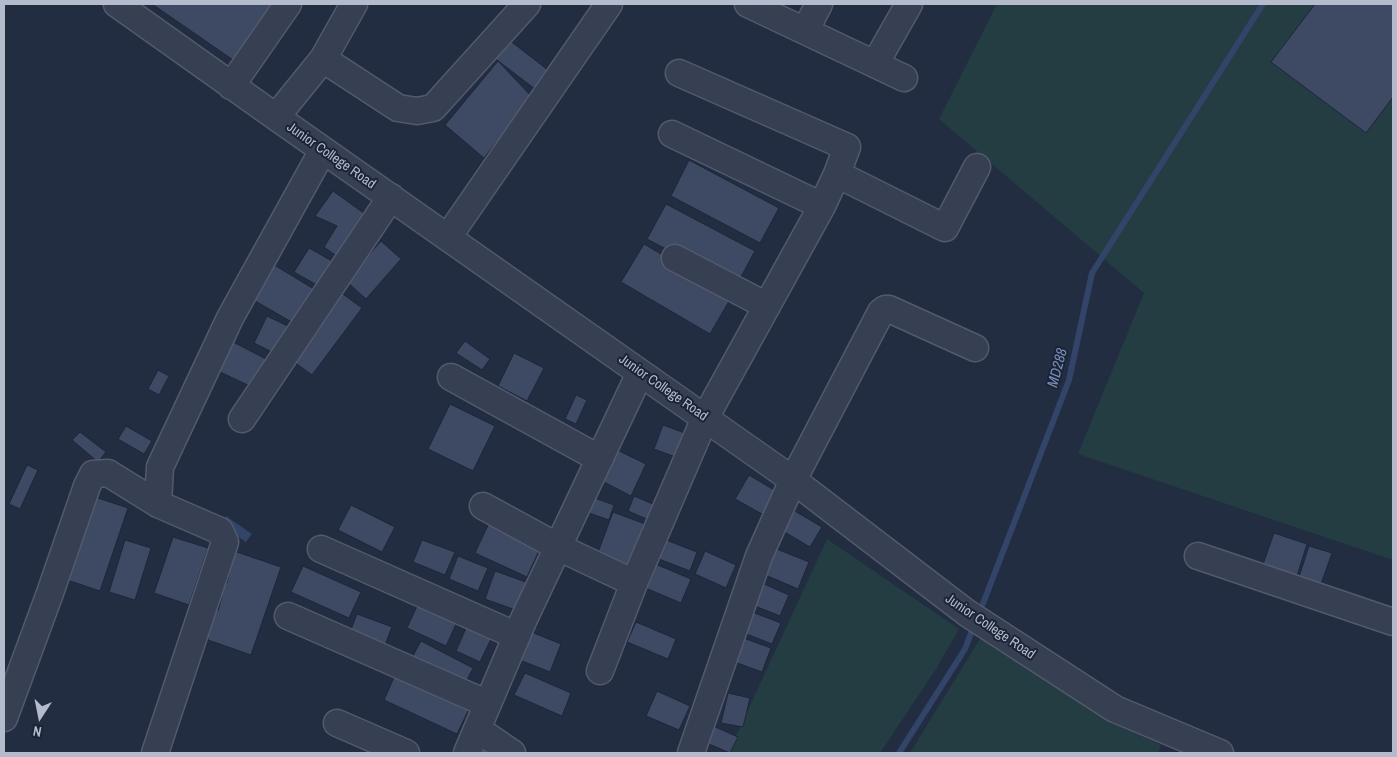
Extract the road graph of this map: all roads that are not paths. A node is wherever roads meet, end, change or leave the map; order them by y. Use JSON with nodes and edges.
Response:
{"nodes":[{"id":1,"x":116,"y":4,"type":"edge"},
{"id":2,"x":140,"y":4,"type":"edge"},
{"id":3,"x":288,"y":4,"type":"edge"},
{"id":4,"x":354,"y":4,"type":"edge"},
{"id":5,"x":527,"y":4,"type":"edge"},
{"id":6,"x":609,"y":4,"type":"edge"},
{"id":7,"x":748,"y":4,"type":"edge"},
{"id":8,"x":819,"y":4,"type":"edge"},
{"id":9,"x":909,"y":4,"type":"edge"},
{"id":10,"x":805,"y":31,"type":"junction"},
{"id":11,"x":188,"y":44,"type":"junction"},
{"id":12,"x":323,"y":59,"type":"junction"},
{"id":13,"x":875,"y":64,"type":"junction"},
{"id":14,"x":679,"y":73,"type":"dead end"},
{"id":15,"x":237,"y":78,"type":"junction"},
{"id":16,"x":904,"y":78,"type":"dead end"},
{"id":17,"x":276,"y":118,"type":"junction"},
{"id":18,"x":672,"y":134,"type":"dead end"},
{"id":19,"x":323,"y":150,"type":"junction"},
{"id":20,"x":977,"y":167,"type":"dead end"},
{"id":21,"x":837,"y":174,"type":"junction"},
{"id":22,"x":391,"y":197,"type":"junction"},
{"id":23,"x":822,"y":206,"type":"junction"},
{"id":24,"x":448,"y":237,"type":"junction"},
{"id":25,"x":675,"y":258,"type":"dead end"},
{"id":26,"x":767,"y":306,"type":"junction"},
{"id":27,"x":975,"y":348,"type":"dead end"},
{"id":28,"x":640,"y":373,"type":"junction"},
{"id":29,"x":451,"y":377,"type":"dead end"},
{"id":30,"x":705,"y":418,"type":"junction"},
{"id":31,"x":242,"y":419,"type":"dead end"},
{"id":32,"x":600,"y":459,"type":"junction"},
{"id":33,"x":793,"y":480,"type":"junction"},
{"id":34,"x":158,"y":504,"type":"junction"},
{"id":35,"x":483,"y":506,"type":"dead end"},
{"id":36,"x":558,"y":547,"type":"junction"},
{"id":37,"x":322,"y":549,"type":"dead end"},
{"id":38,"x":1198,"y":556,"type":"dead end"},
{"id":39,"x":634,"y":583,"type":"junction"},
{"id":40,"x":288,"y":616,"type":"dead end"},
{"id":41,"x":1393,"y":622,"type":"edge"},
{"id":42,"x":517,"y":636,"type":"junction"},
{"id":43,"x":600,"y":671,"type":"dead end"},
{"id":44,"x":488,"y":704,"type":"junction"},
{"id":45,"x":4,"y":718,"type":"edge"},
{"id":46,"x":337,"y":723,"type":"dead end"},
{"id":47,"x":477,"y":729,"type":"junction"},
{"id":48,"x":155,"y":753,"type":"edge"},
{"id":49,"x":406,"y":753,"type":"edge"},
{"id":50,"x":466,"y":753,"type":"edge"},
{"id":51,"x":512,"y":753,"type":"edge"},
{"id":52,"x":691,"y":753,"type":"edge"},
{"id":53,"x":1220,"y":753,"type":"edge"}],
"edges":[{"from":1,"to":11,"type":"street","name":"Junior College Road"},
{"from":2,"to":11,"type":"street"},
{"from":3,"to":15,"type":"street"},
{"from":4,"to":12,"type":"street"},
{"from":5,"to":12,"type":"street"},
{"from":6,"to":24,"type":"street"},
{"from":7,"to":10,"type":"street"},
{"from":8,"to":10,"type":"street"},
{"from":9,"to":13,"type":"street"},
{"from":10,"to":13,"type":"street"},
{"from":11,"to":15,"type":"street","name":"Junior College Road"},
{"from":12,"to":17,"type":"street"},
{"from":13,"to":16,"type":"street"},
{"from":14,"to":21,"type":"street"},
{"from":15,"to":17,"type":"street","name":"Junior College Road"},
{"from":17,"to":19,"type":"street","name":"Junior College Road"},
{"from":18,"to":23,"type":"street"},
{"from":19,"to":22,"type":"street","name":"Junior College Road"},
{"from":19,"to":34,"type":"street"},
{"from":20,"to":21,"type":"street"},
{"from":21,"to":23,"type":"street"},
{"from":22,"to":24,"type":"street","name":"Junior College Road"},
{"from":22,"to":31,"type":"street"},
{"from":23,"to":26,"type":"street"},
{"from":24,"to":28,"type":"street","name":"Junior College Road"},
{"from":25,"to":26,"type":"street"},
{"from":26,"to":30,"type":"street"},
{"from":27,"to":33,"type":"street"},
{"from":28,"to":30,"type":"street","name":"Junior College Road"},
{"from":28,"to":32,"type":"street"},
{"from":29,"to":32,"type":"street"},
{"from":30,"to":33,"type":"street","name":"Junior College Road"},
{"from":30,"to":39,"type":"street"},
{"from":32,"to":36,"type":"street"},
{"from":33,"to":52,"type":"street"},
{"from":33,"to":53,"type":"street","name":"Junior College Road"},
{"from":34,"to":45,"type":"street"},
{"from":34,"to":48,"type":"street"},
{"from":35,"to":36,"type":"street"},
{"from":36,"to":39,"type":"street"},
{"from":36,"to":42,"type":"street"},
{"from":37,"to":42,"type":"street"},
{"from":38,"to":41,"type":"street"},
{"from":39,"to":43,"type":"street"},
{"from":40,"to":44,"type":"street"},
{"from":42,"to":44,"type":"street"},
{"from":44,"to":47,"type":"street"},
{"from":46,"to":49,"type":"street"},
{"from":47,"to":50,"type":"street"},
{"from":47,"to":51,"type":"street"}]}
